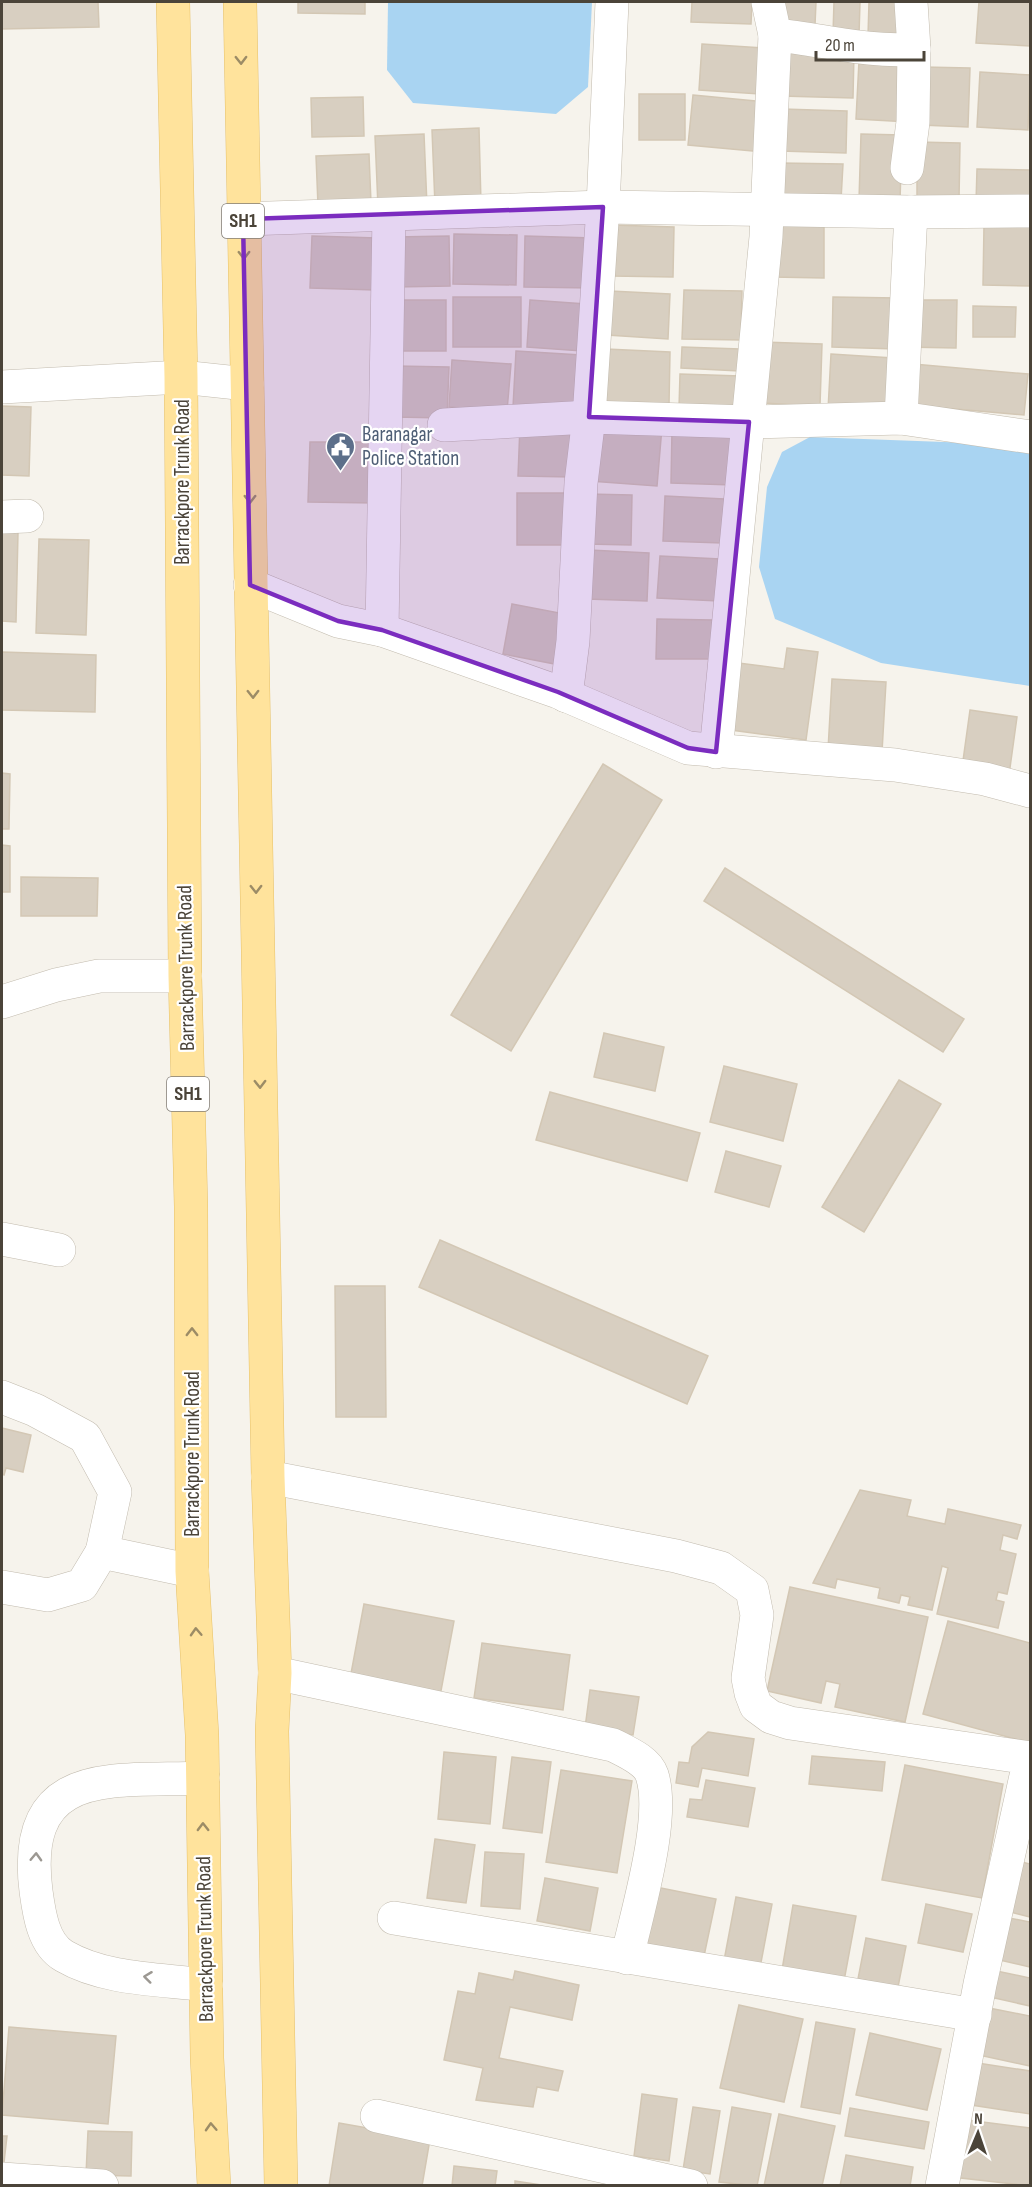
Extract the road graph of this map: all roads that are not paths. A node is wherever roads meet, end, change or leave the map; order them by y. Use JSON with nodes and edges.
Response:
{"nodes":[{"id":1,"x":173,"y":2,"type":"edge"},
{"id":2,"x":240,"y":2,"type":"edge"},
{"id":3,"x":612,"y":2,"type":"edge"},
{"id":4,"x":768,"y":2,"type":"edge"},
{"id":5,"x":911,"y":2,"type":"edge"},
{"id":6,"x":775,"y":35,"type":"junction"},
{"id":7,"x":914,"y":49,"type":"junction"},
{"id":8,"x":907,"y":168,"type":"dead end"},
{"id":9,"x":603,"y":207,"type":"junction"},
{"id":10,"x":768,"y":210,"type":"junction"},
{"id":11,"x":911,"y":212,"type":"junction"},
{"id":12,"x":1030,"y":212,"type":"edge"},
{"id":13,"x":389,"y":215,"type":"junction"},
{"id":14,"x":243,"y":219,"type":"junction"},
{"id":15,"x":181,"y":377,"type":"junction"},
{"id":16,"x":247,"y":384,"type":"junction"},
{"id":17,"x":2,"y":387,"type":"edge"},
{"id":18,"x":588,"y":417,"type":"junction"},
{"id":19,"x":901,"y":418,"type":"junction"},
{"id":20,"x":749,"y":422,"type":"junction"},
{"id":21,"x":444,"y":426,"type":"dead end"},
{"id":22,"x":1030,"y":437,"type":"edge"},
{"id":23,"x":250,"y":585,"type":"junction"},
{"id":24,"x":382,"y":630,"type":"junction"},
{"id":25,"x":566,"y":696,"type":"junction"},
{"id":26,"x":716,"y":752,"type":"junction"},
{"id":27,"x":1030,"y":791,"type":"edge"},
{"id":28,"x":185,"y":976,"type":"junction"},
{"id":29,"x":2,"y":1002,"type":"edge"},
{"id":30,"x":2,"y":1239,"type":"edge"},
{"id":31,"x":59,"y":1250,"type":"dead end"},
{"id":32,"x":2,"y":1397,"type":"edge"},
{"id":33,"x":268,"y":1477,"type":"junction"},
{"id":34,"x":102,"y":1552,"type":"junction"},
{"id":35,"x":192,"y":1571,"type":"junction"},
{"id":36,"x":2,"y":1587,"type":"edge"},
{"id":37,"x":275,"y":1673,"type":"junction"},
{"id":38,"x":203,"y":1778,"type":"junction"},
{"id":39,"x":394,"y":1918,"type":"dead end"},
{"id":40,"x":627,"y":1958,"type":"junction"},
{"id":41,"x":206,"y":1985,"type":"junction"},
{"id":42,"x":975,"y":2015,"type":"junction"},
{"id":43,"x":377,"y":2116,"type":"dead end"},
{"id":44,"x":2,"y":2180,"type":"edge"},
{"id":45,"x":102,"y":2186,"type":"edge"},
{"id":46,"x":213,"y":2186,"type":"edge"},
{"id":47,"x":281,"y":2186,"type":"edge"},
{"id":48,"x":691,"y":2186,"type":"edge"},
{"id":49,"x":942,"y":2186,"type":"edge"}],
"edges":[{"from":1,"to":15,"type":"main road","name":"Barrackpore Trunk Road","number":"SH1"},
{"from":2,"to":14,"type":"main road","number":"SH1","one_way":true},
{"from":3,"to":9,"type":"street"},
{"from":4,"to":6,"type":"street"},
{"from":5,"to":7,"type":"street"},
{"from":6,"to":7,"type":"street"},
{"from":6,"to":10,"type":"street"},
{"from":7,"to":8,"type":"street"},
{"from":9,"to":10,"type":"street"},
{"from":9,"to":13,"type":"street"},
{"from":9,"to":18,"type":"street"},
{"from":10,"to":11,"type":"street"},
{"from":10,"to":20,"type":"street"},
{"from":11,"to":12,"type":"street"},
{"from":11,"to":19,"type":"street"},
{"from":13,"to":14,"type":"street"},
{"from":13,"to":24,"type":"street"},
{"from":14,"to":16,"type":"main road","number":"SH1","one_way":true},
{"from":15,"to":16,"type":"street"},
{"from":15,"to":17,"type":"street"},
{"from":15,"to":28,"type":"main road","name":"Barrackpore Trunk Road","number":"SH1"},
{"from":16,"to":23,"type":"main road","number":"SH1","one_way":true},
{"from":18,"to":20,"type":"street"},
{"from":18,"to":21,"type":"street"},
{"from":18,"to":25,"type":"street"},
{"from":19,"to":20,"type":"street"},
{"from":19,"to":22,"type":"street"},
{"from":20,"to":26,"type":"street"},
{"from":23,"to":24,"type":"street"},
{"from":23,"to":33,"type":"main road","number":"SH1","one_way":true},
{"from":24,"to":25,"type":"street"},
{"from":25,"to":26,"type":"street"},
{"from":26,"to":27,"type":"street"},
{"from":28,"to":29,"type":"street"},
{"from":35,"to":28,"type":"main road","name":"Barrackpore Trunk Road","number":"SH1","one_way":true},
{"from":30,"to":31,"type":"street"},
{"from":32,"to":34,"type":"street"},
{"from":33,"to":37,"type":"main road","number":"SH1"},
{"from":33,"to":42,"type":"street"},
{"from":34,"to":35,"type":"street"},
{"from":34,"to":36,"type":"street"},
{"from":38,"to":35,"type":"main road","name":"Barrackpore Trunk Road","number":"SH1","one_way":true},
{"from":37,"to":40,"type":"street"},
{"from":37,"to":47,"type":"main road","number":"SH1"},
{"from":41,"to":38,"type":"main road","name":"Barrackpore Trunk Road","number":"SH1","one_way":true},
{"from":41,"to":38,"type":"street","one_way":true},
{"from":39,"to":40,"type":"street"},
{"from":40,"to":42,"type":"street"},
{"from":46,"to":41,"type":"main road","name":"Barrackpore Trunk Road","number":"SH1","one_way":true},
{"from":42,"to":49,"type":"street"},
{"from":43,"to":48,"type":"street"},
{"from":44,"to":45,"type":"street"}]}
